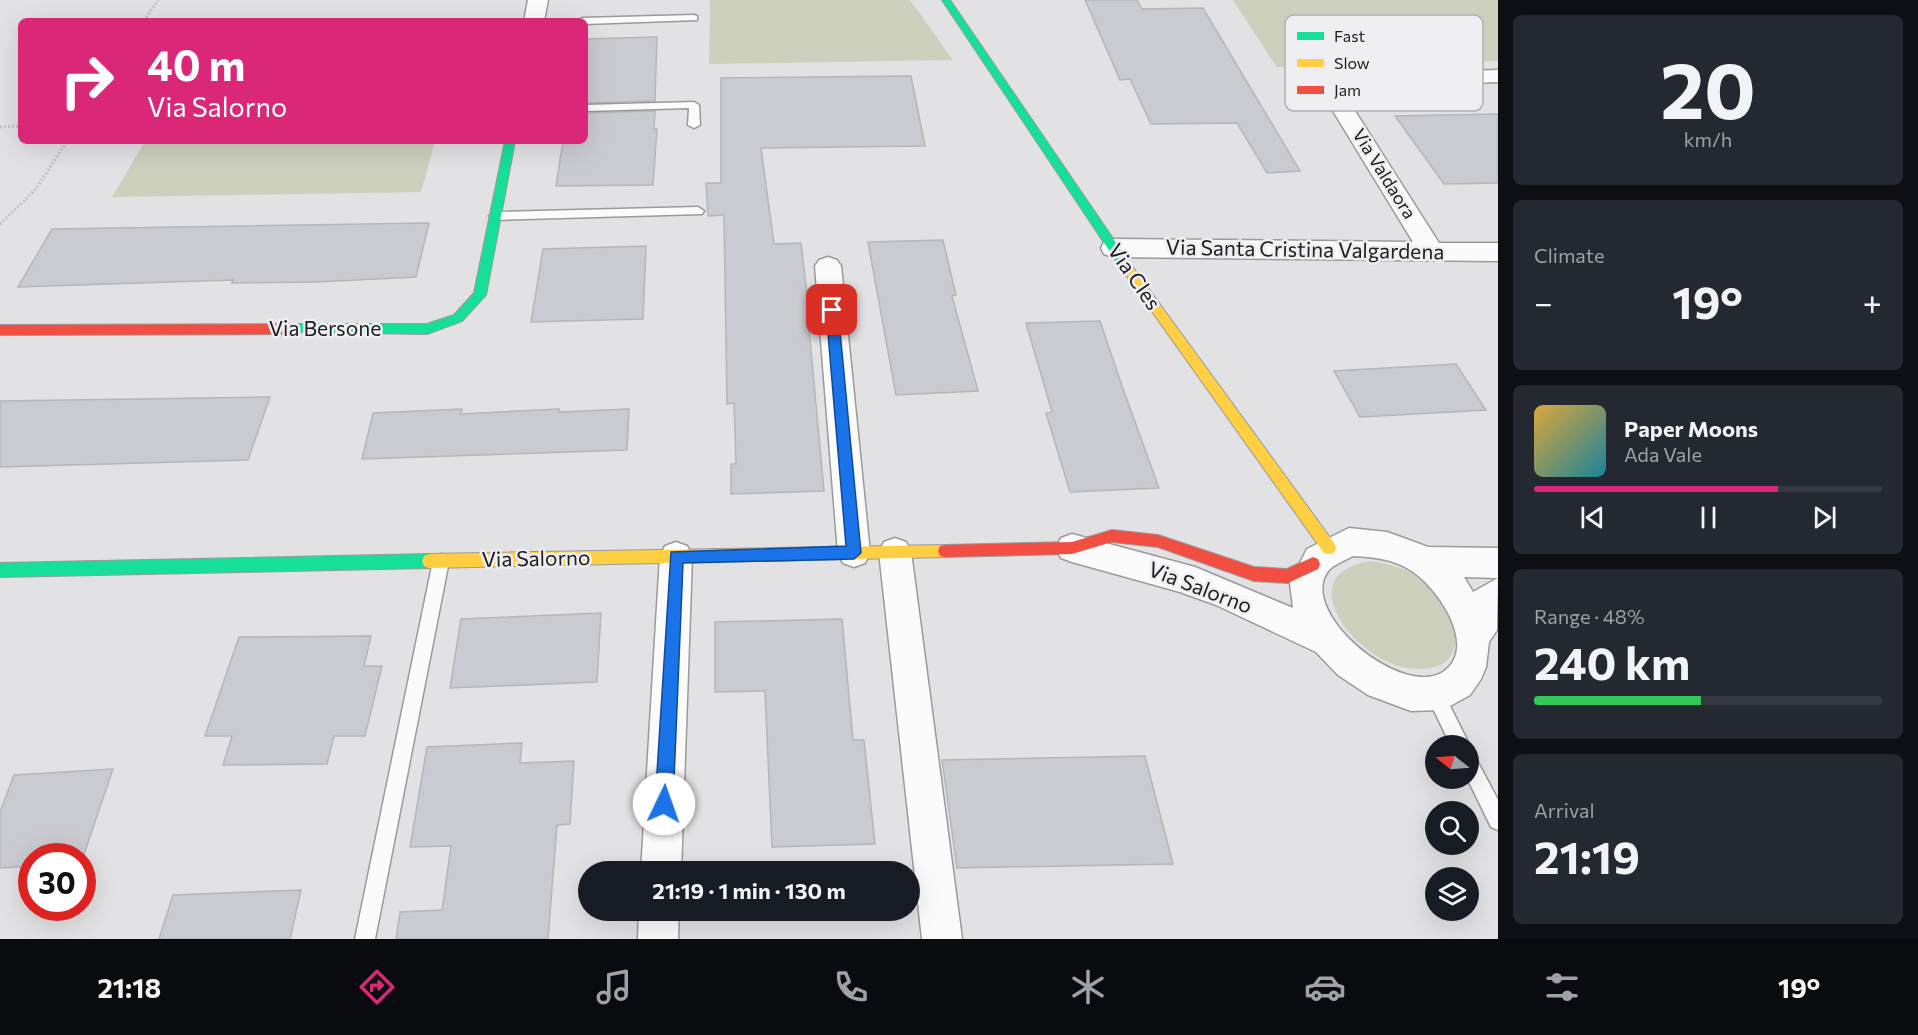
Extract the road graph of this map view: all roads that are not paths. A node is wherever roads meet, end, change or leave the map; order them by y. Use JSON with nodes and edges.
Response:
{"nodes":[{"id":1,"x":537,"y":0,"type":"edge"},
{"id":2,"x":946,"y":0,"type":"edge"},
{"id":3,"x":534,"y":18,"type":"edge"},
{"id":4,"x":694,"y":18,"type":"dead end"},
{"id":5,"x":588,"y":21,"type":"edge"},
{"id":6,"x":1483,"y":76,"type":"edge"},
{"id":7,"x":1498,"y":76,"type":"edge"},
{"id":8,"x":588,"y":108,"type":"edge"},
{"id":9,"x":1344,"y":111,"type":"edge"},
{"id":10,"x":694,"y":125,"type":"dead end"},
{"id":11,"x":509,"y":144,"type":"edge"},
{"id":12,"x":698,"y":211,"type":"dead end"},
{"id":13,"x":495,"y":216,"type":"junction"},
{"id":14,"x":1113,"y":248,"type":"junction"},
{"id":15,"x":1432,"y":252,"type":"junction"},
{"id":16,"x":1498,"y":252,"type":"edge"},
{"id":17,"x":828,"y":266,"type":"dead end"},
{"id":18,"x":0,"y":330,"type":"edge"},
{"id":19,"x":1072,"y":548,"type":"junction"},
{"id":20,"x":895,"y":552,"type":"junction"},
{"id":21,"x":854,"y":553,"type":"junction"},
{"id":22,"x":676,"y":556,"type":"junction"},
{"id":23,"x":1321,"y":556,"type":"junction"},
{"id":24,"x":441,"y":561,"type":"junction"},
{"id":25,"x":1424,"y":561,"type":"junction"},
{"id":26,"x":1498,"y":564,"type":"edge"},
{"id":27,"x":0,"y":570,"type":"edge"},
{"id":28,"x":1498,"y":593,"type":"edge"},
{"id":29,"x":1480,"y":630,"type":"junction"},
{"id":30,"x":1325,"y":639,"type":"junction"},
{"id":31,"x":1435,"y":694,"type":"junction"},
{"id":32,"x":1456,"y":735,"type":"edge"},
{"id":33,"x":1479,"y":783,"type":"edge"},
{"id":34,"x":1498,"y":820,"type":"edge"},
{"id":35,"x":662,"y":861,"type":"edge"},
{"id":36,"x":659,"y":921,"type":"edge"},
{"id":37,"x":365,"y":939,"type":"edge"},
{"id":38,"x":658,"y":939,"type":"edge"},
{"id":39,"x":942,"y":939,"type":"edge"}],
"edges":[{"from":1,"to":3,"type":"street"},
{"from":2,"to":14,"type":"street","name":"Via Cles"},
{"from":4,"to":5,"type":"lane"},
{"from":6,"to":7,"type":"street","name":"Via Valdaora"},
{"from":8,"to":10,"type":"lane"},
{"from":9,"to":15,"type":"street","name":"Via Valdaora"},
{"from":11,"to":13,"type":"street","name":"Via Bersone"},
{"from":12,"to":13,"type":"lane"},
{"from":13,"to":18,"type":"street","name":"Via Bersone"},
{"from":14,"to":15,"type":"street","name":"Via Santa Cristina Valgardena"},
{"from":14,"to":23,"type":"street","name":"Via Cles"},
{"from":15,"to":16,"type":"street","name":"Via Santa Cristina Valgardena"},
{"from":17,"to":21,"type":"street"},
{"from":19,"to":20,"type":"street","name":"Via Salorno"},
{"from":19,"to":23,"type":"street","name":"Via Salorno"},
{"from":19,"to":30,"type":"street","name":"Via Salorno"},
{"from":20,"to":21,"type":"street","name":"Via Salorno"},
{"from":20,"to":39,"type":"street"},
{"from":21,"to":22,"type":"street","name":"Via Salorno"},
{"from":22,"to":24,"type":"street","name":"Via Salorno"},
{"from":22,"to":35,"type":"street"},
{"from":23,"to":25,"type":"street"},
{"from":23,"to":30,"type":"street"},
{"from":24,"to":27,"type":"street","name":"Via Salorno"},
{"from":24,"to":37,"type":"lane"},
{"from":25,"to":26,"type":"street"},
{"from":25,"to":29,"type":"street"},
{"from":28,"to":29,"type":"street"},
{"from":29,"to":31,"type":"street"},
{"from":30,"to":31,"type":"street"},
{"from":31,"to":32,"type":"lane"},
{"from":33,"to":34,"type":"lane"},
{"from":36,"to":38,"type":"street"}]}
